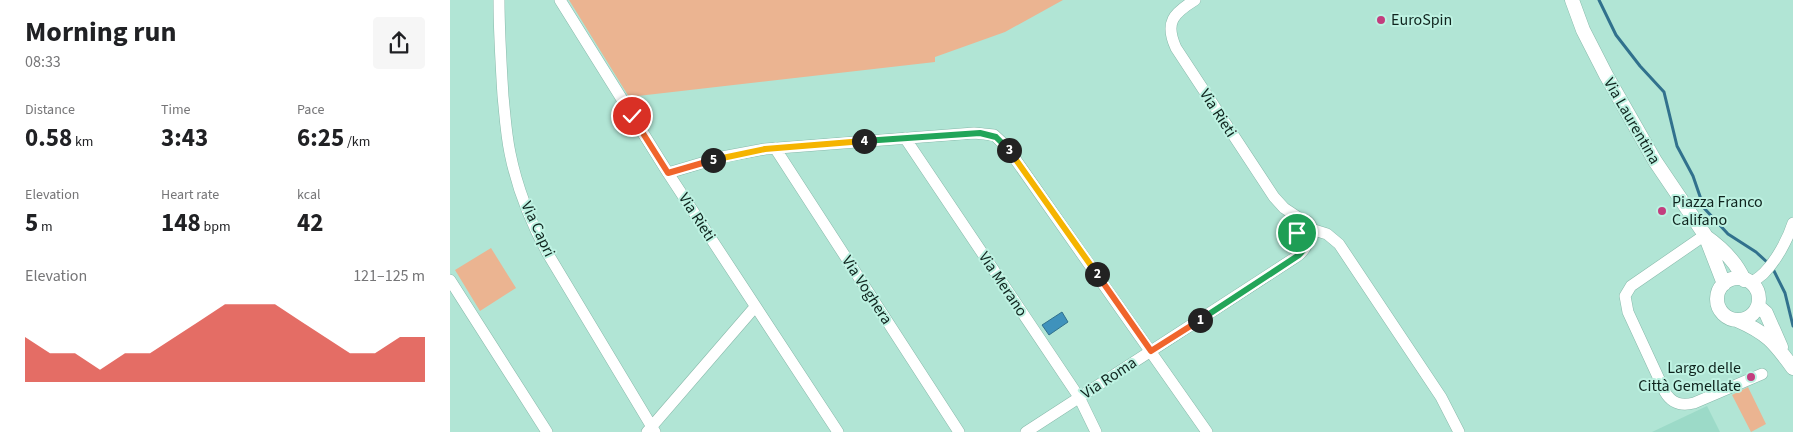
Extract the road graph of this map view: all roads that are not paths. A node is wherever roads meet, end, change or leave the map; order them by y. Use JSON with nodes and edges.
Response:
{"nodes":[{"id":1,"x":498,"y":0,"type":"edge"},
{"id":2,"x":560,"y":0,"type":"edge"},
{"id":3,"x":1195,"y":0,"type":"edge"},
{"id":4,"x":1572,"y":0,"type":"edge"},
{"id":5,"x":905,"y":138,"type":"junction"},
{"id":6,"x":774,"y":148,"type":"junction"},
{"id":7,"x":668,"y":173,"type":"junction"},
{"id":8,"x":1793,"y":223,"type":"edge"},
{"id":9,"x":1309,"y":232,"type":"junction"},
{"id":10,"x":1705,"y":235,"type":"junction"},
{"id":11,"x":450,"y":280,"type":"edge"},
{"id":12,"x":1747,"y":281,"type":"junction"},
{"id":13,"x":1724,"y":284,"type":"junction"},
{"id":14,"x":1758,"y":306,"type":"junction"},
{"id":15,"x":755,"y":307,"type":"junction"},
{"id":16,"x":1737,"y":320,"type":"junction"},
{"id":17,"x":1151,"y":351,"type":"junction"},
{"id":18,"x":1783,"y":355,"type":"junction"},
{"id":19,"x":1793,"y":368,"type":"edge"},
{"id":20,"x":1762,"y":374,"type":"dead end"},
{"id":21,"x":1079,"y":397,"type":"junction"},
{"id":22,"x":652,"y":431,"type":"edge"},
{"id":23,"x":546,"y":432,"type":"edge"},
{"id":24,"x":838,"y":432,"type":"edge"},
{"id":25,"x":959,"y":432,"type":"edge"},
{"id":26,"x":1026,"y":432,"type":"edge"},
{"id":27,"x":1096,"y":432,"type":"edge"},
{"id":28,"x":1207,"y":432,"type":"edge"},
{"id":29,"x":1458,"y":432,"type":"edge"}],
"edges":[{"from":1,"to":22,"type":"street","name":"Via Capri"},
{"from":2,"to":7,"type":"street","name":"Via Rieti"},
{"from":3,"to":9,"type":"street","name":"Via Rieti"},
{"from":4,"to":10,"type":"main road","name":"Via Laurentina"},
{"from":5,"to":6,"type":"street"},
{"from":5,"to":17,"type":"street"},
{"from":5,"to":21,"type":"street","name":"Via Merano"},
{"from":6,"to":7,"type":"street"},
{"from":6,"to":25,"type":"street","name":"Via Voghera"},
{"from":7,"to":15,"type":"street","name":"Via Rieti"},
{"from":8,"to":12,"type":"street"},
{"from":9,"to":17,"type":"street","name":"Via Roma"},
{"from":9,"to":29,"type":"street"},
{"from":10,"to":12,"type":"main road","name":"Via Laurentina"},
{"from":10,"to":13,"type":"main road","name":"Via Laurentina"},
{"from":10,"to":20,"type":"street"},
{"from":11,"to":23,"type":"street"},
{"from":12,"to":13,"type":"main road"},
{"from":12,"to":14,"type":"main road"},
{"from":13,"to":16,"type":"main road"},
{"from":14,"to":16,"type":"main road"},
{"from":14,"to":18,"type":"main road"},
{"from":15,"to":22,"type":"street"},
{"from":15,"to":24,"type":"street","name":"Via Rieti"},
{"from":16,"to":18,"type":"main road"},
{"from":17,"to":21,"type":"street","name":"Via Roma"},
{"from":17,"to":28,"type":"street"},
{"from":18,"to":19,"type":"main road"},
{"from":21,"to":26,"type":"street","name":"Via Roma"},
{"from":21,"to":27,"type":"street","name":"Via Merano"}]}
